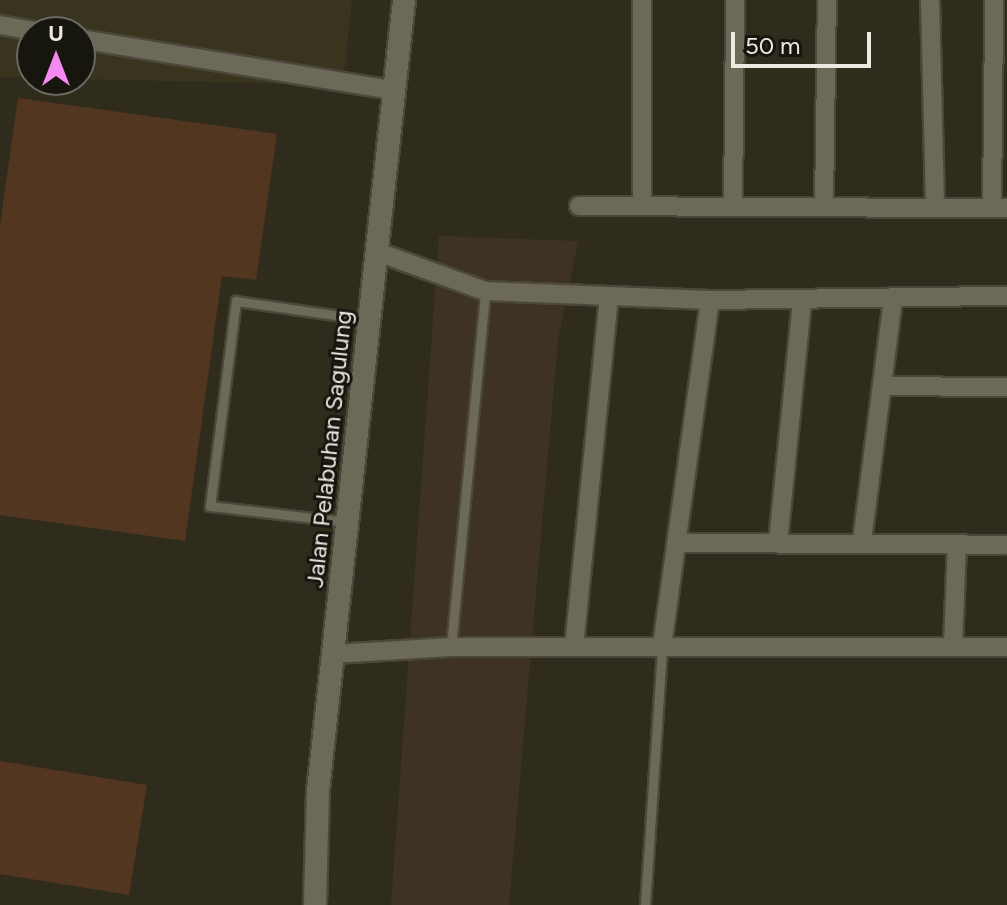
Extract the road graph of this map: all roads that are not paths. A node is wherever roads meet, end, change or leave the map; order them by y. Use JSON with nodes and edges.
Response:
{"nodes":[{"id":1,"x":404,"y":0,"type":"edge"},
{"id":2,"x":642,"y":0,"type":"edge"},
{"id":3,"x":735,"y":0,"type":"edge"},
{"id":4,"x":827,"y":0,"type":"edge"},
{"id":5,"x":930,"y":0,"type":"edge"},
{"id":6,"x":994,"y":0,"type":"edge"},
{"id":7,"x":96,"y":42,"type":"edge"},
{"id":8,"x":393,"y":90,"type":"junction"},
{"id":9,"x":579,"y":206,"type":"dead end"},
{"id":10,"x":642,"y":206,"type":"junction"},
{"id":11,"x":733,"y":207,"type":"junction"},
{"id":12,"x":824,"y":207,"type":"junction"},
{"id":13,"x":935,"y":208,"type":"junction"},
{"id":14,"x":1000,"y":208,"type":"edge"},
{"id":15,"x":375,"y":251,"type":"junction"},
{"id":16,"x":485,"y":291,"type":"junction"},
{"id":17,"x":1007,"y":296,"type":"edge"},
{"id":18,"x":609,"y":298,"type":"junction"},
{"id":19,"x":710,"y":300,"type":"junction"},
{"id":20,"x":802,"y":300,"type":"junction"},
{"id":21,"x":893,"y":300,"type":"junction"},
{"id":22,"x":370,"y":320,"type":"junction"},
{"id":23,"x":882,"y":386,"type":"junction"},
{"id":24,"x":1007,"y":387,"type":"edge"},
{"id":25,"x":347,"y":522,"type":"junction"},
{"id":26,"x":862,"y":541,"type":"junction"},
{"id":27,"x":778,"y":542,"type":"junction"},
{"id":28,"x":679,"y":543,"type":"junction"},
{"id":29,"x":957,"y":544,"type":"junction"},
{"id":30,"x":1007,"y":545,"type":"edge"},
{"id":31,"x":662,"y":646,"type":"junction"},
{"id":32,"x":451,"y":647,"type":"junction"},
{"id":33,"x":574,"y":647,"type":"junction"},
{"id":34,"x":953,"y":647,"type":"junction"},
{"id":35,"x":1007,"y":647,"type":"edge"},
{"id":36,"x":333,"y":654,"type":"junction"},
{"id":37,"x":315,"y":905,"type":"edge"},
{"id":38,"x":645,"y":905,"type":"edge"}],
"edges":[{"from":1,"to":8,"type":"street","name":"Jalan Pelabuhan Sagulung"},
{"from":2,"to":10,"type":"street"},
{"from":3,"to":11,"type":"street"},
{"from":4,"to":12,"type":"street"},
{"from":5,"to":13,"type":"street"},
{"from":6,"to":14,"type":"street"},
{"from":7,"to":8,"type":"street"},
{"from":8,"to":15,"type":"street","name":"Jalan Pelabuhan Sagulung"},
{"from":9,"to":10,"type":"street"},
{"from":10,"to":11,"type":"street"},
{"from":11,"to":12,"type":"street"},
{"from":12,"to":13,"type":"street"},
{"from":13,"to":14,"type":"street"},
{"from":15,"to":16,"type":"street"},
{"from":15,"to":22,"type":"street","name":"Jalan Pelabuhan Sagulung"},
{"from":16,"to":18,"type":"street"},
{"from":16,"to":32,"type":"lane"},
{"from":17,"to":21,"type":"street"},
{"from":18,"to":19,"type":"street"},
{"from":18,"to":33,"type":"street"},
{"from":19,"to":20,"type":"street"},
{"from":19,"to":28,"type":"street"},
{"from":20,"to":21,"type":"street"},
{"from":20,"to":27,"type":"street"},
{"from":21,"to":23,"type":"street"},
{"from":22,"to":25,"type":"street","name":"Jalan Pelabuhan Sagulung"},
{"from":22,"to":25,"type":"lane"},
{"from":23,"to":24,"type":"street"},
{"from":23,"to":26,"type":"street"},
{"from":25,"to":36,"type":"street","name":"Jalan Pelabuhan Sagulung"},
{"from":26,"to":27,"type":"street"},
{"from":26,"to":29,"type":"street"},
{"from":27,"to":28,"type":"street"},
{"from":28,"to":31,"type":"street"},
{"from":29,"to":30,"type":"street"},
{"from":29,"to":34,"type":"street"},
{"from":31,"to":33,"type":"street"},
{"from":31,"to":34,"type":"street"},
{"from":31,"to":38,"type":"lane"},
{"from":32,"to":33,"type":"street"},
{"from":32,"to":36,"type":"street"},
{"from":34,"to":35,"type":"street"},
{"from":36,"to":37,"type":"street","name":"Jalan Pelabuhan Sagulung"}]}
